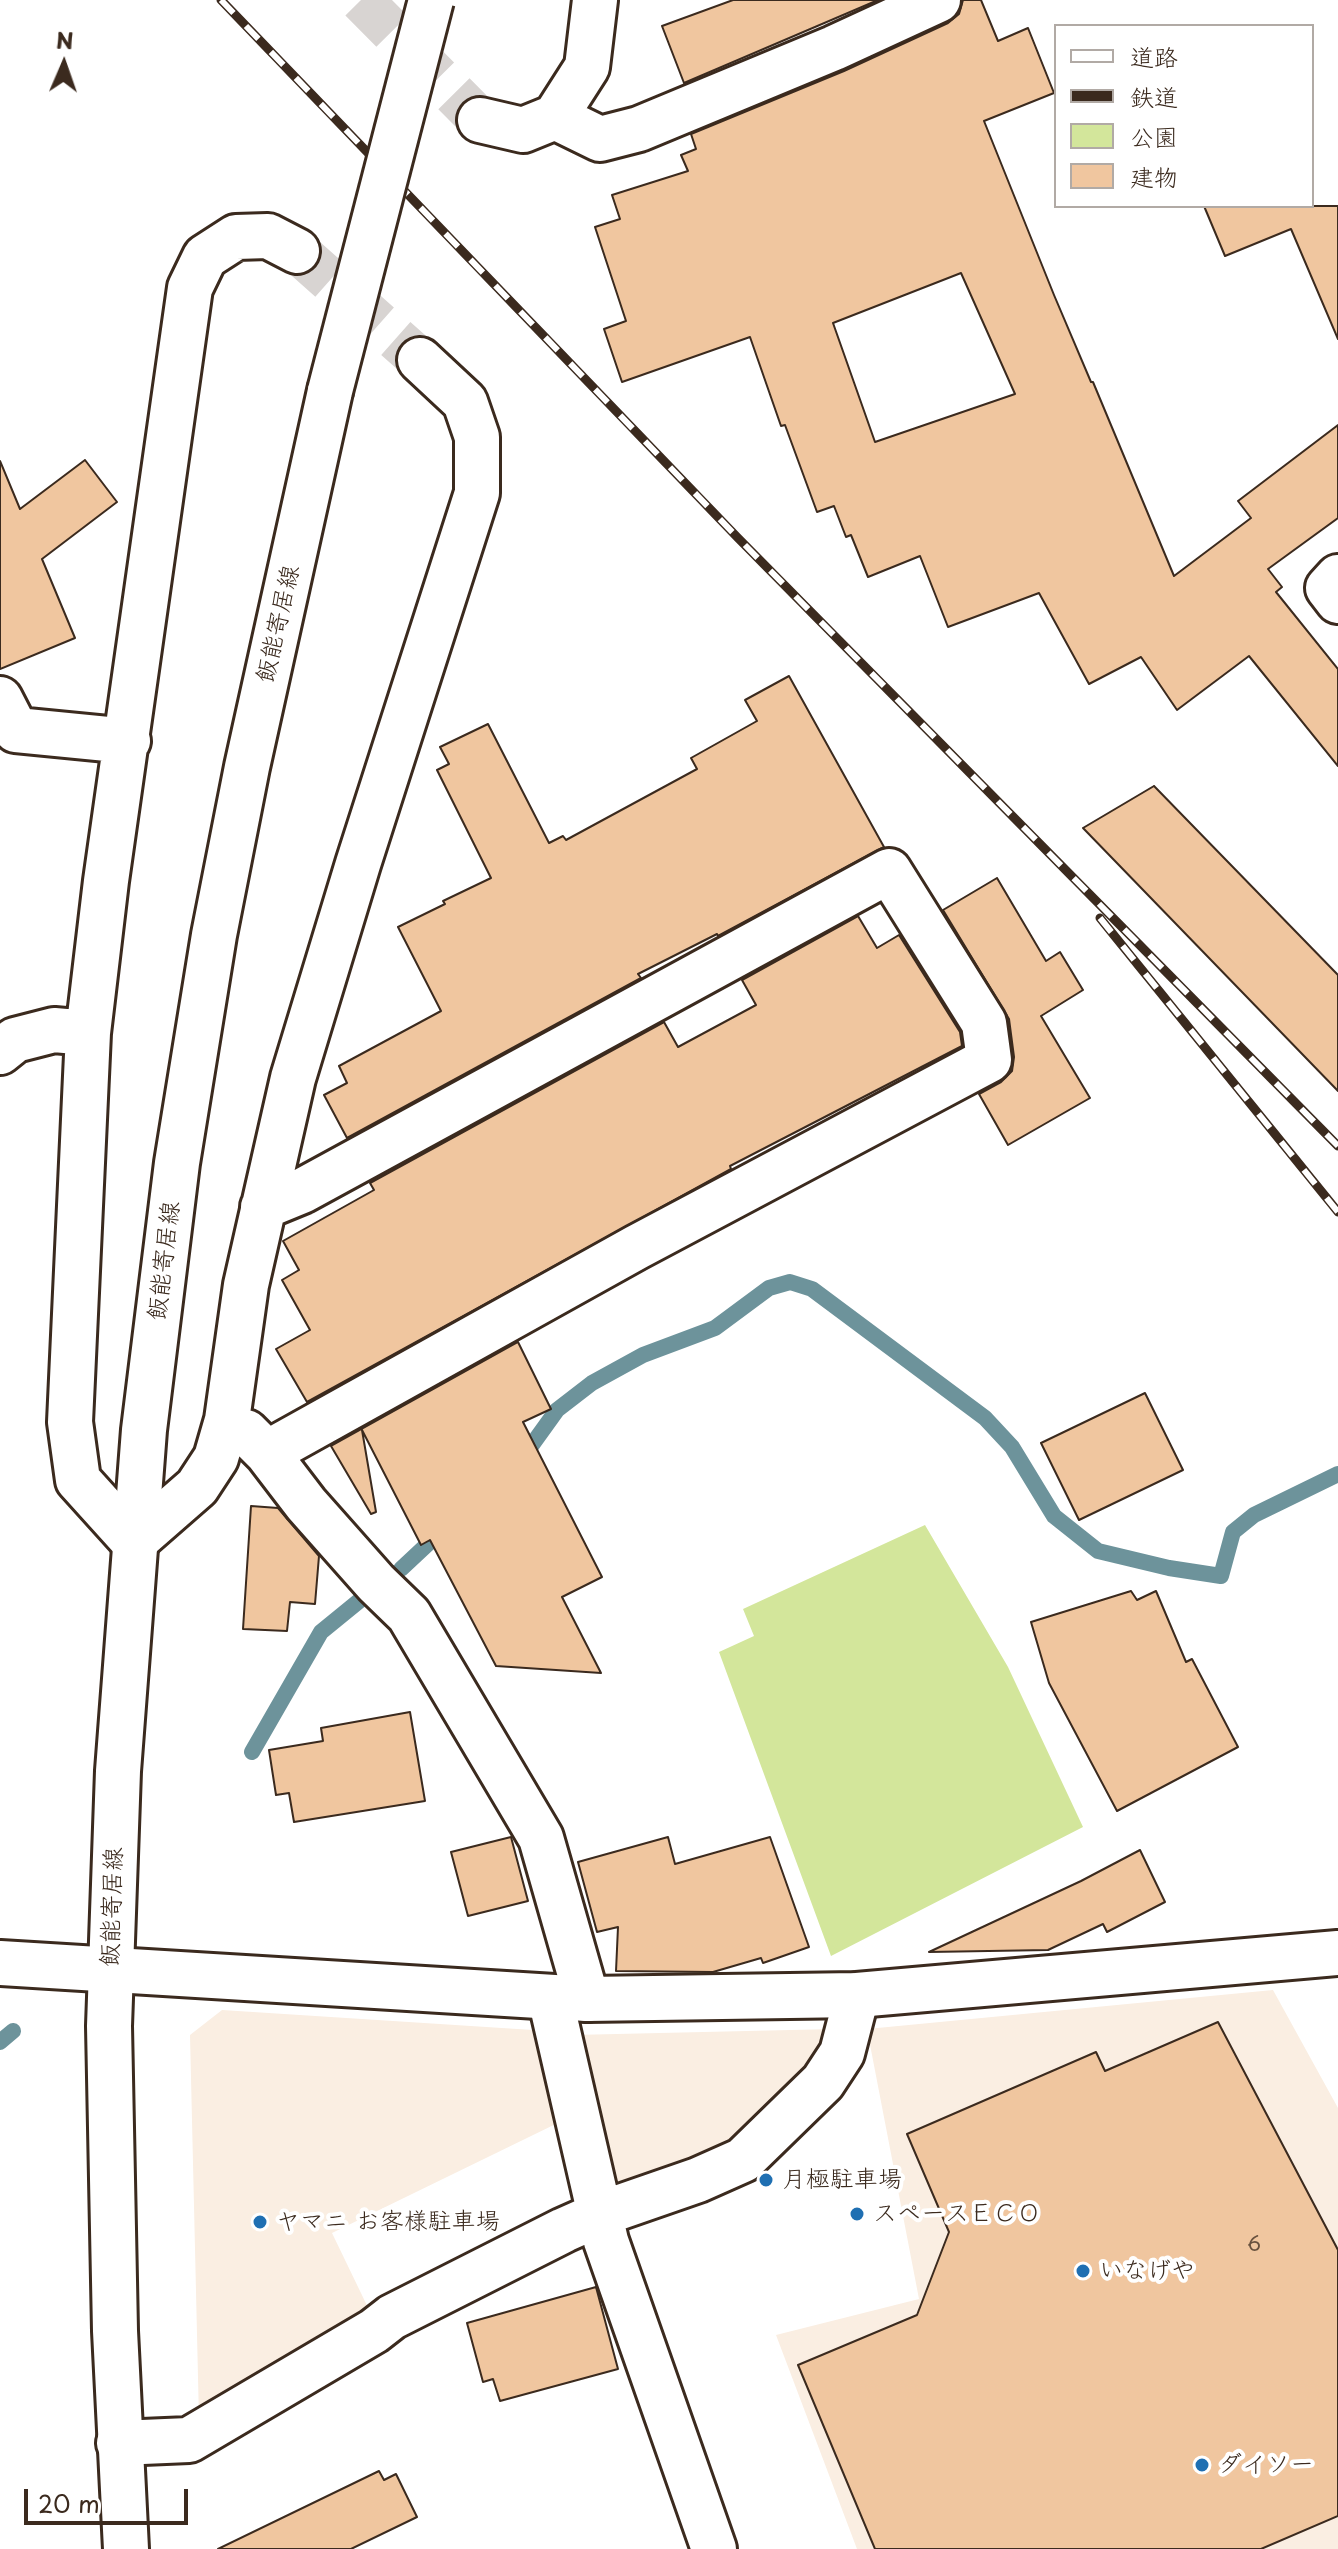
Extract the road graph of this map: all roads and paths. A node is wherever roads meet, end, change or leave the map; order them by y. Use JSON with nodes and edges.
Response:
{"nodes":[{"id":1,"x":431,"y":0,"type":"edge"},
{"id":2,"x":595,"y":0,"type":"edge"},
{"id":3,"x":938,"y":0,"type":"edge"},
{"id":4,"x":555,"y":117,"type":"junction"},
{"id":5,"x":480,"y":120,"type":"tunnel mouth"},
{"id":6,"x":297,"y":251,"type":"tunnel mouth"},
{"id":7,"x":420,"y":360,"type":"tunnel mouth"},
{"id":8,"x":1338,"y":577,"type":"edge"},
{"id":9,"x":1338,"y":601,"type":"edge"},
{"id":10,"x":0,"y":699,"type":"edge"},
{"id":11,"x":128,"y":741,"type":"junction"},
{"id":12,"x":88,"y":1033,"type":"junction"},
{"id":13,"x":0,"y":1052,"type":"edge"},
{"id":14,"x":263,"y":1207,"type":"junction"},
{"id":15,"x":227,"y":1420,"type":"junction"},
{"id":16,"x":267,"y":1453,"type":"junction"},
{"id":17,"x":134,"y":1542,"type":"junction"},
{"id":18,"x":1338,"y":1953,"type":"edge"},
{"id":19,"x":0,"y":1963,"type":"edge"},
{"id":20,"x":111,"y":1969,"type":"junction"},
{"id":21,"x":857,"y":1995,"type":"junction"},
{"id":22,"x":569,"y":1998,"type":"junction"},
{"id":23,"x":600,"y":2214,"type":"junction"},
{"id":24,"x":119,"y":2443,"type":"junction"},
{"id":25,"x":126,"y":2549,"type":"edge"},
{"id":26,"x":714,"y":2549,"type":"edge"}],
"edges":[{"from":1,"to":17,"type":"street","name":"飯能寄居線","bridge":true},
{"from":2,"to":4,"type":"street"},
{"from":3,"to":4,"type":"street"},
{"from":4,"to":5,"type":"street"},
{"from":6,"to":11,"type":"street"},
{"from":7,"to":14,"type":"street"},
{"from":8,"to":9,"type":"street"},
{"from":10,"to":11,"type":"street"},
{"from":11,"to":12,"type":"street"},
{"from":12,"to":13,"type":"street"},
{"from":12,"to":17,"type":"street"},
{"from":14,"to":15,"type":"street"},
{"from":14,"to":16,"type":"street"},
{"from":15,"to":16,"type":"street"},
{"from":15,"to":17,"type":"street"},
{"from":16,"to":22,"type":"street"},
{"from":17,"to":20,"type":"street","name":"飯能寄居線"},
{"from":18,"to":21,"type":"street"},
{"from":19,"to":20,"type":"street"},
{"from":20,"to":22,"type":"street"},
{"from":20,"to":24,"type":"street","name":"飯能寄居線"},
{"from":21,"to":22,"type":"street"},
{"from":21,"to":23,"type":"street"},
{"from":22,"to":23,"type":"street"},
{"from":23,"to":24,"type":"street"},
{"from":23,"to":26,"type":"street"},
{"from":24,"to":25,"type":"street","name":"飯能寄居線"}]}
